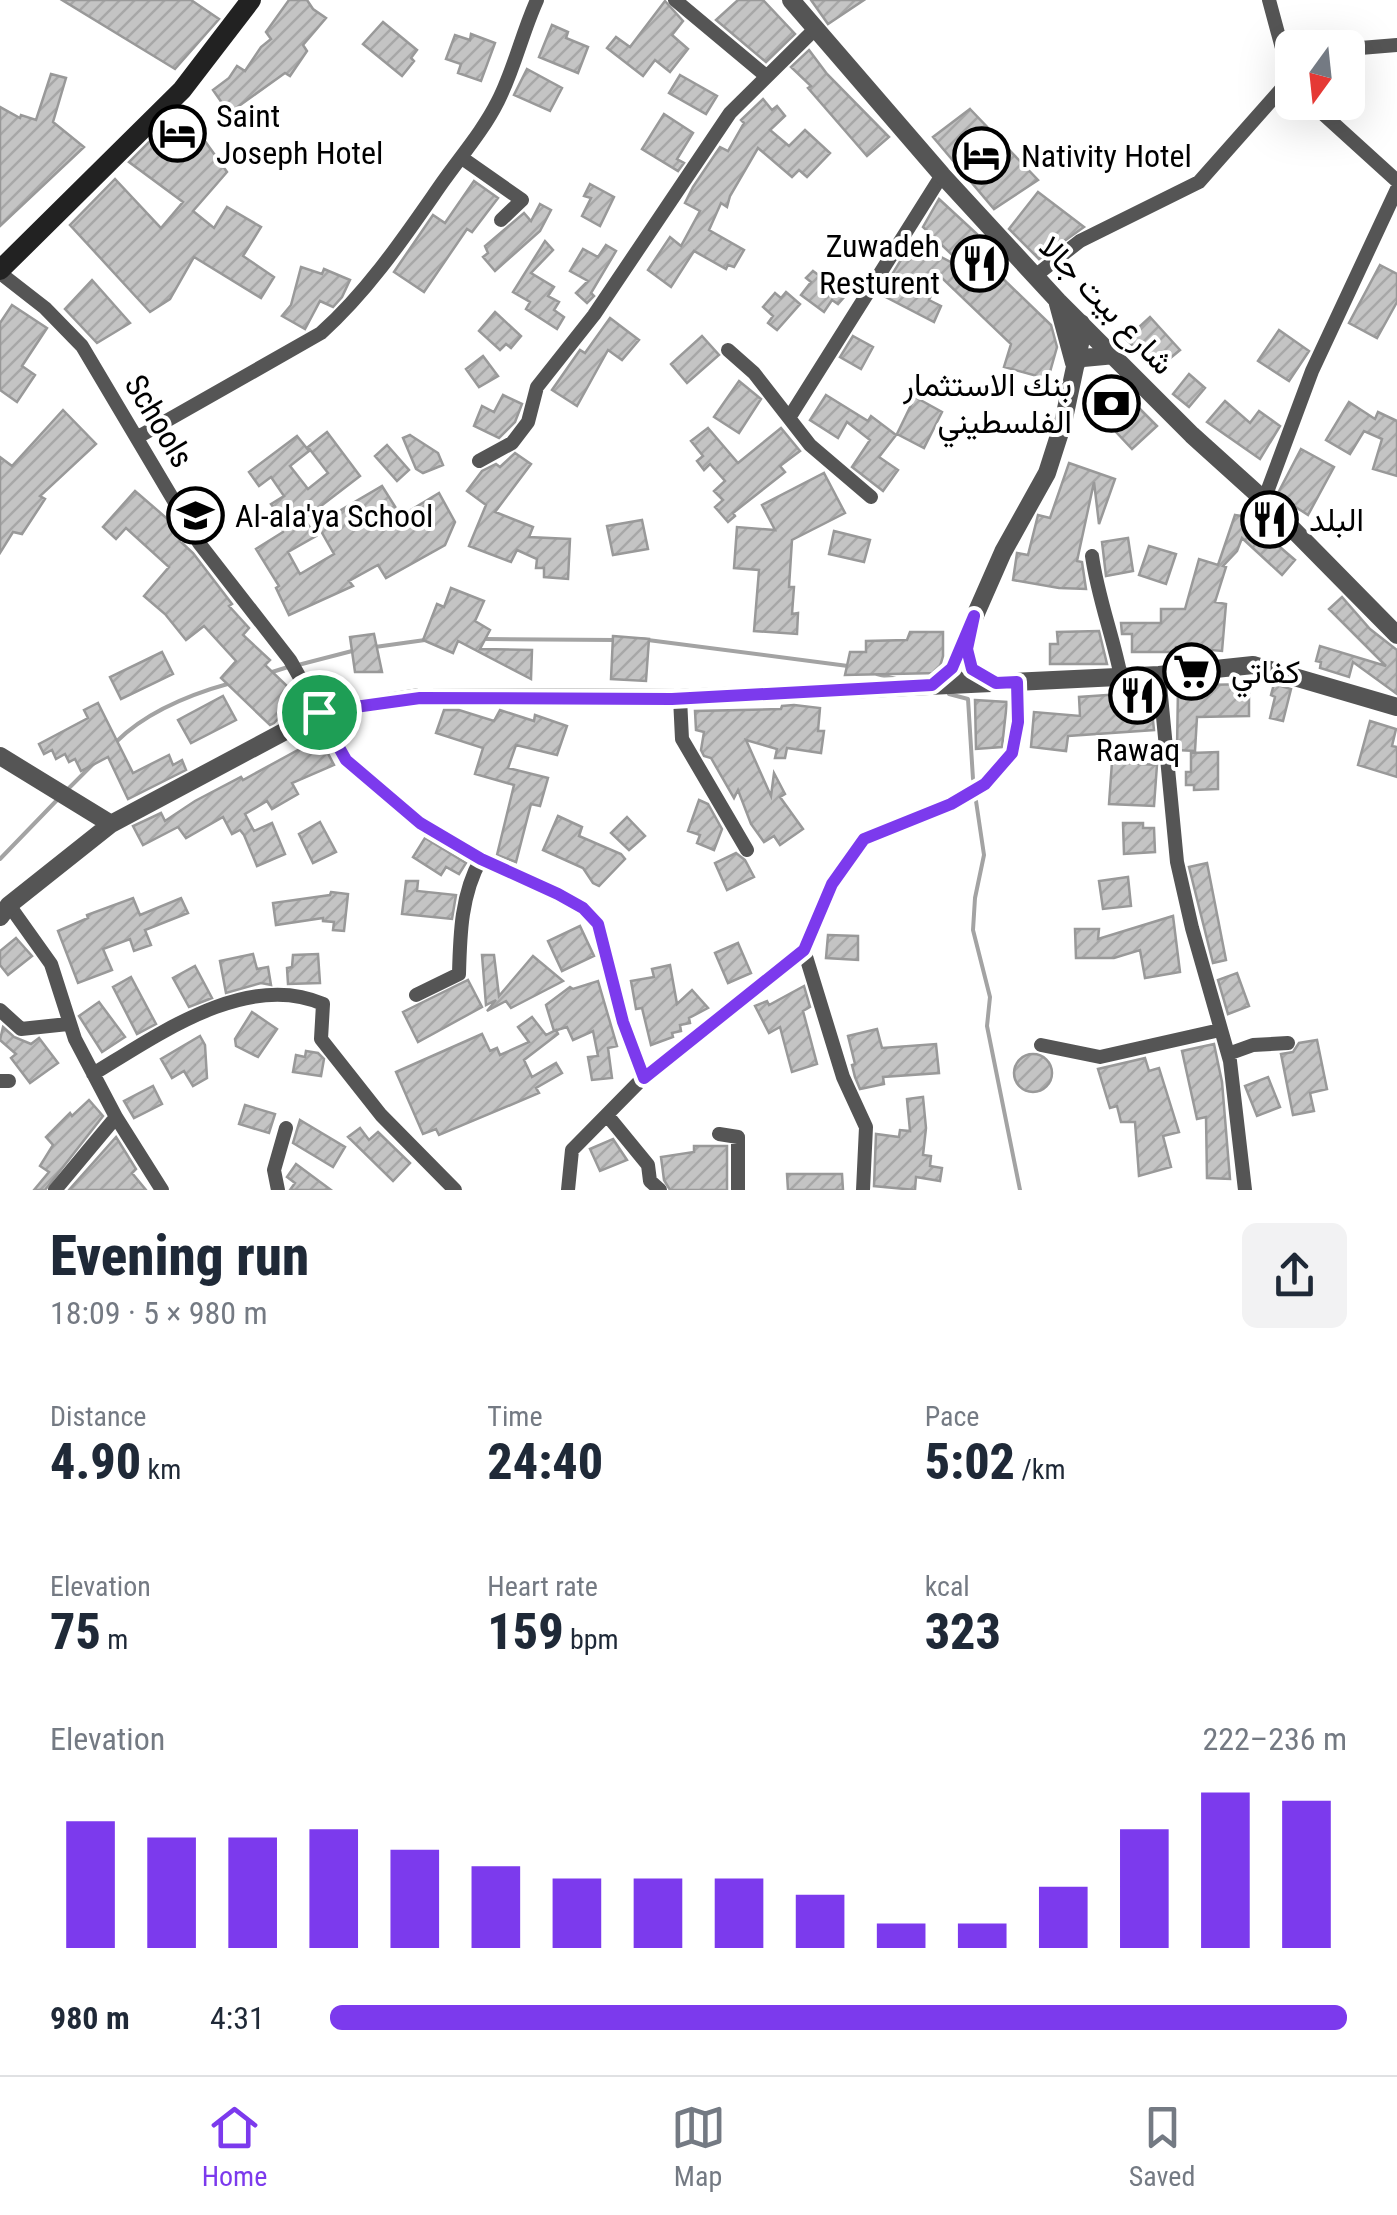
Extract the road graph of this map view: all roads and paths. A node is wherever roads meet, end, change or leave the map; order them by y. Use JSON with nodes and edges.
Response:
{"nodes":[{"id":1,"x":252,"y":0,"type":"edge"},
{"id":2,"x":537,"y":0,"type":"edge"},
{"id":3,"x":675,"y":0,"type":"edge"},
{"id":4,"x":791,"y":0,"type":"edge"},
{"id":5,"x":1269,"y":0,"type":"edge"},
{"id":6,"x":814,"y":30,"type":"junction"},
{"id":7,"x":1277,"y":30,"type":"edge"},
{"id":8,"x":1397,"y":45,"type":"edge"},
{"id":9,"x":1365,"y":48,"type":"edge"},
{"id":10,"x":766,"y":76,"type":"junction"},
{"id":11,"x":1275,"y":99,"type":"edge"},
{"id":12,"x":1330,"y":120,"type":"edge"},
{"id":13,"x":462,"y":158,"type":"junction"},
{"id":14,"x":942,"y":175,"type":"junction"},
{"id":15,"x":1397,"y":181,"type":"edge"},
{"id":16,"x":1397,"y":189,"type":"edge"},
{"id":17,"x":501,"y":220,"type":"dead end"},
{"id":18,"x":0,"y":272,"type":"edge"},
{"id":19,"x":1035,"y":276,"type":"junction"},
{"id":20,"x":1058,"y":302,"type":"junction"},
{"id":21,"x":1085,"y":333,"type":"junction"},
{"id":22,"x":728,"y":350,"type":"dead end"},
{"id":23,"x":1115,"y":355,"type":"junction"},
{"id":24,"x":1074,"y":363,"type":"junction"},
{"id":25,"x":789,"y":418,"type":"junction"},
{"id":26,"x":138,"y":438,"type":"junction"},
{"id":27,"x":479,"y":461,"type":"dead end"},
{"id":28,"x":871,"y":497,"type":"dead end"},
{"id":29,"x":1264,"y":500,"type":"junction"},
{"id":30,"x":1092,"y":556,"type":"dead end"},
{"id":31,"x":974,"y":616,"type":"junction"},
{"id":32,"x":1397,"y":633,"type":"edge"},
{"id":33,"x":952,"y":668,"type":"junction"},
{"id":34,"x":1159,"y":675,"type":"junction"},
{"id":35,"x":1121,"y":677,"type":"junction"},
{"id":36,"x":1017,"y":682,"type":"junction"},
{"id":37,"x":996,"y":683,"type":"junction"},
{"id":38,"x":964,"y":684,"type":"junction"},
{"id":39,"x":932,"y":685,"type":"junction"},
{"id":40,"x":680,"y":698,"type":"junction"},
{"id":41,"x":1397,"y":707,"type":"edge"},
{"id":42,"x":319,"y":712,"type":"junction"},
{"id":43,"x":0,"y":756,"type":"edge"},
{"id":44,"x":111,"y":824,"type":"junction"},
{"id":45,"x":747,"y":850,"type":"dead end"},
{"id":46,"x":481,"y":859,"type":"junction"},
{"id":47,"x":5,"y":911,"type":"edge"},
{"id":48,"x":804,"y":950,"type":"junction"},
{"id":49,"x":416,"y":995,"type":"dead end"},
{"id":50,"x":0,"y":1010,"type":"edge"},
{"id":51,"x":68,"y":1024,"type":"junction"},
{"id":52,"x":1220,"y":1030,"type":"junction"},
{"id":53,"x":1288,"y":1043,"type":"dead end"},
{"id":54,"x":1041,"y":1045,"type":"dead end"},
{"id":55,"x":1228,"y":1054,"type":"junction"},
{"id":56,"x":93,"y":1074,"type":"junction"},
{"id":57,"x":644,"y":1078,"type":"junction"},
{"id":58,"x":607,"y":1114,"type":"junction"},
{"id":59,"x":116,"y":1117,"type":"junction"},
{"id":60,"x":286,"y":1128,"type":"dead end"},
{"id":61,"x":719,"y":1134,"type":"dead end"},
{"id":62,"x":55,"y":1190,"type":"edge"},
{"id":63,"x":162,"y":1190,"type":"edge"},
{"id":64,"x":278,"y":1190,"type":"edge"},
{"id":65,"x":455,"y":1190,"type":"edge"},
{"id":66,"x":568,"y":1190,"type":"edge"},
{"id":67,"x":660,"y":1190,"type":"edge"},
{"id":68,"x":738,"y":1190,"type":"edge"},
{"id":69,"x":862,"y":1190,"type":"edge"},
{"id":70,"x":1245,"y":1190,"type":"edge"}],
"edges":[{"from":1,"to":18,"type":"main road"},
{"from":2,"to":13,"type":"street"},
{"from":3,"to":10,"type":"street"},
{"from":4,"to":6,"type":"street","name":"شارع بيت جالا"},
{"from":5,"to":7,"type":"street"},
{"from":6,"to":10,"type":"street"},
{"from":6,"to":14,"type":"street","name":"شارع بيت جالا"},
{"from":8,"to":9,"type":"street"},
{"from":10,"to":27,"type":"street"},
{"from":11,"to":19,"type":"street"},
{"from":12,"to":15,"type":"street"},
{"from":13,"to":17,"type":"street"},
{"from":13,"to":26,"type":"street"},
{"from":14,"to":19,"type":"street","name":"شارع بيت جالا"},
{"from":14,"to":25,"type":"street"},
{"from":16,"to":29,"type":"street"},
{"from":18,"to":26,"type":"street","name":"Schools"},
{"from":19,"to":20,"type":"street","name":"شارع بيت جالا"},
{"from":20,"to":21,"type":"street","name":"شارع بيت جالا"},
{"from":20,"to":24,"type":"street"},
{"from":21,"to":23,"type":"street","name":"شارع بيت جالا"},
{"from":21,"to":24,"type":"street"},
{"from":22,"to":25,"type":"street"},
{"from":23,"to":24,"type":"street"},
{"from":23,"to":29,"type":"street","name":"شارع بيت جالا"},
{"from":24,"to":31,"type":"street"},
{"from":25,"to":28,"type":"street"},
{"from":26,"to":42,"type":"street","name":"Schools"},
{"from":29,"to":32,"type":"street","name":"شارع بيت جالا"},
{"from":30,"to":35,"type":"street"},
{"from":31,"to":33,"type":"street"},
{"from":31,"to":37,"type":"street"},
{"from":33,"to":38,"type":"street"},
{"from":33,"to":39,"type":"street"},
{"from":34,"to":35,"type":"street"},
{"from":34,"to":41,"type":"street"},
{"from":34,"to":52,"type":"street"},
{"from":35,"to":36,"type":"street"},
{"from":36,"to":37,"type":"street"},
{"from":36,"to":48,"type":"street"},
{"from":37,"to":38,"type":"street"},
{"from":38,"to":39,"type":"street"},
{"from":39,"to":40,"type":"street"},
{"from":40,"to":42,"type":"street"},
{"from":40,"to":45,"type":"street"},
{"from":42,"to":44,"type":"street"},
{"from":42,"to":46,"type":"street","name":"Schools"},
{"from":43,"to":44,"type":"street"},
{"from":44,"to":47,"type":"street"},
{"from":46,"to":49,"type":"street"},
{"from":46,"to":57,"type":"street","name":"Schools"},
{"from":47,"to":51,"type":"street"},
{"from":48,"to":57,"type":"street"},
{"from":48,"to":69,"type":"street"},
{"from":50,"to":51,"type":"street"},
{"from":51,"to":56,"type":"street"},
{"from":52,"to":54,"type":"street"},
{"from":52,"to":55,"type":"street"},
{"from":53,"to":55,"type":"street"},
{"from":55,"to":70,"type":"street"},
{"from":56,"to":59,"type":"street"},
{"from":56,"to":65,"type":"street"},
{"from":57,"to":58,"type":"street"},
{"from":58,"to":66,"type":"street"},
{"from":58,"to":67,"type":"street"},
{"from":59,"to":62,"type":"street"},
{"from":59,"to":63,"type":"street"},
{"from":60,"to":64,"type":"street"},
{"from":61,"to":68,"type":"street"}]}
